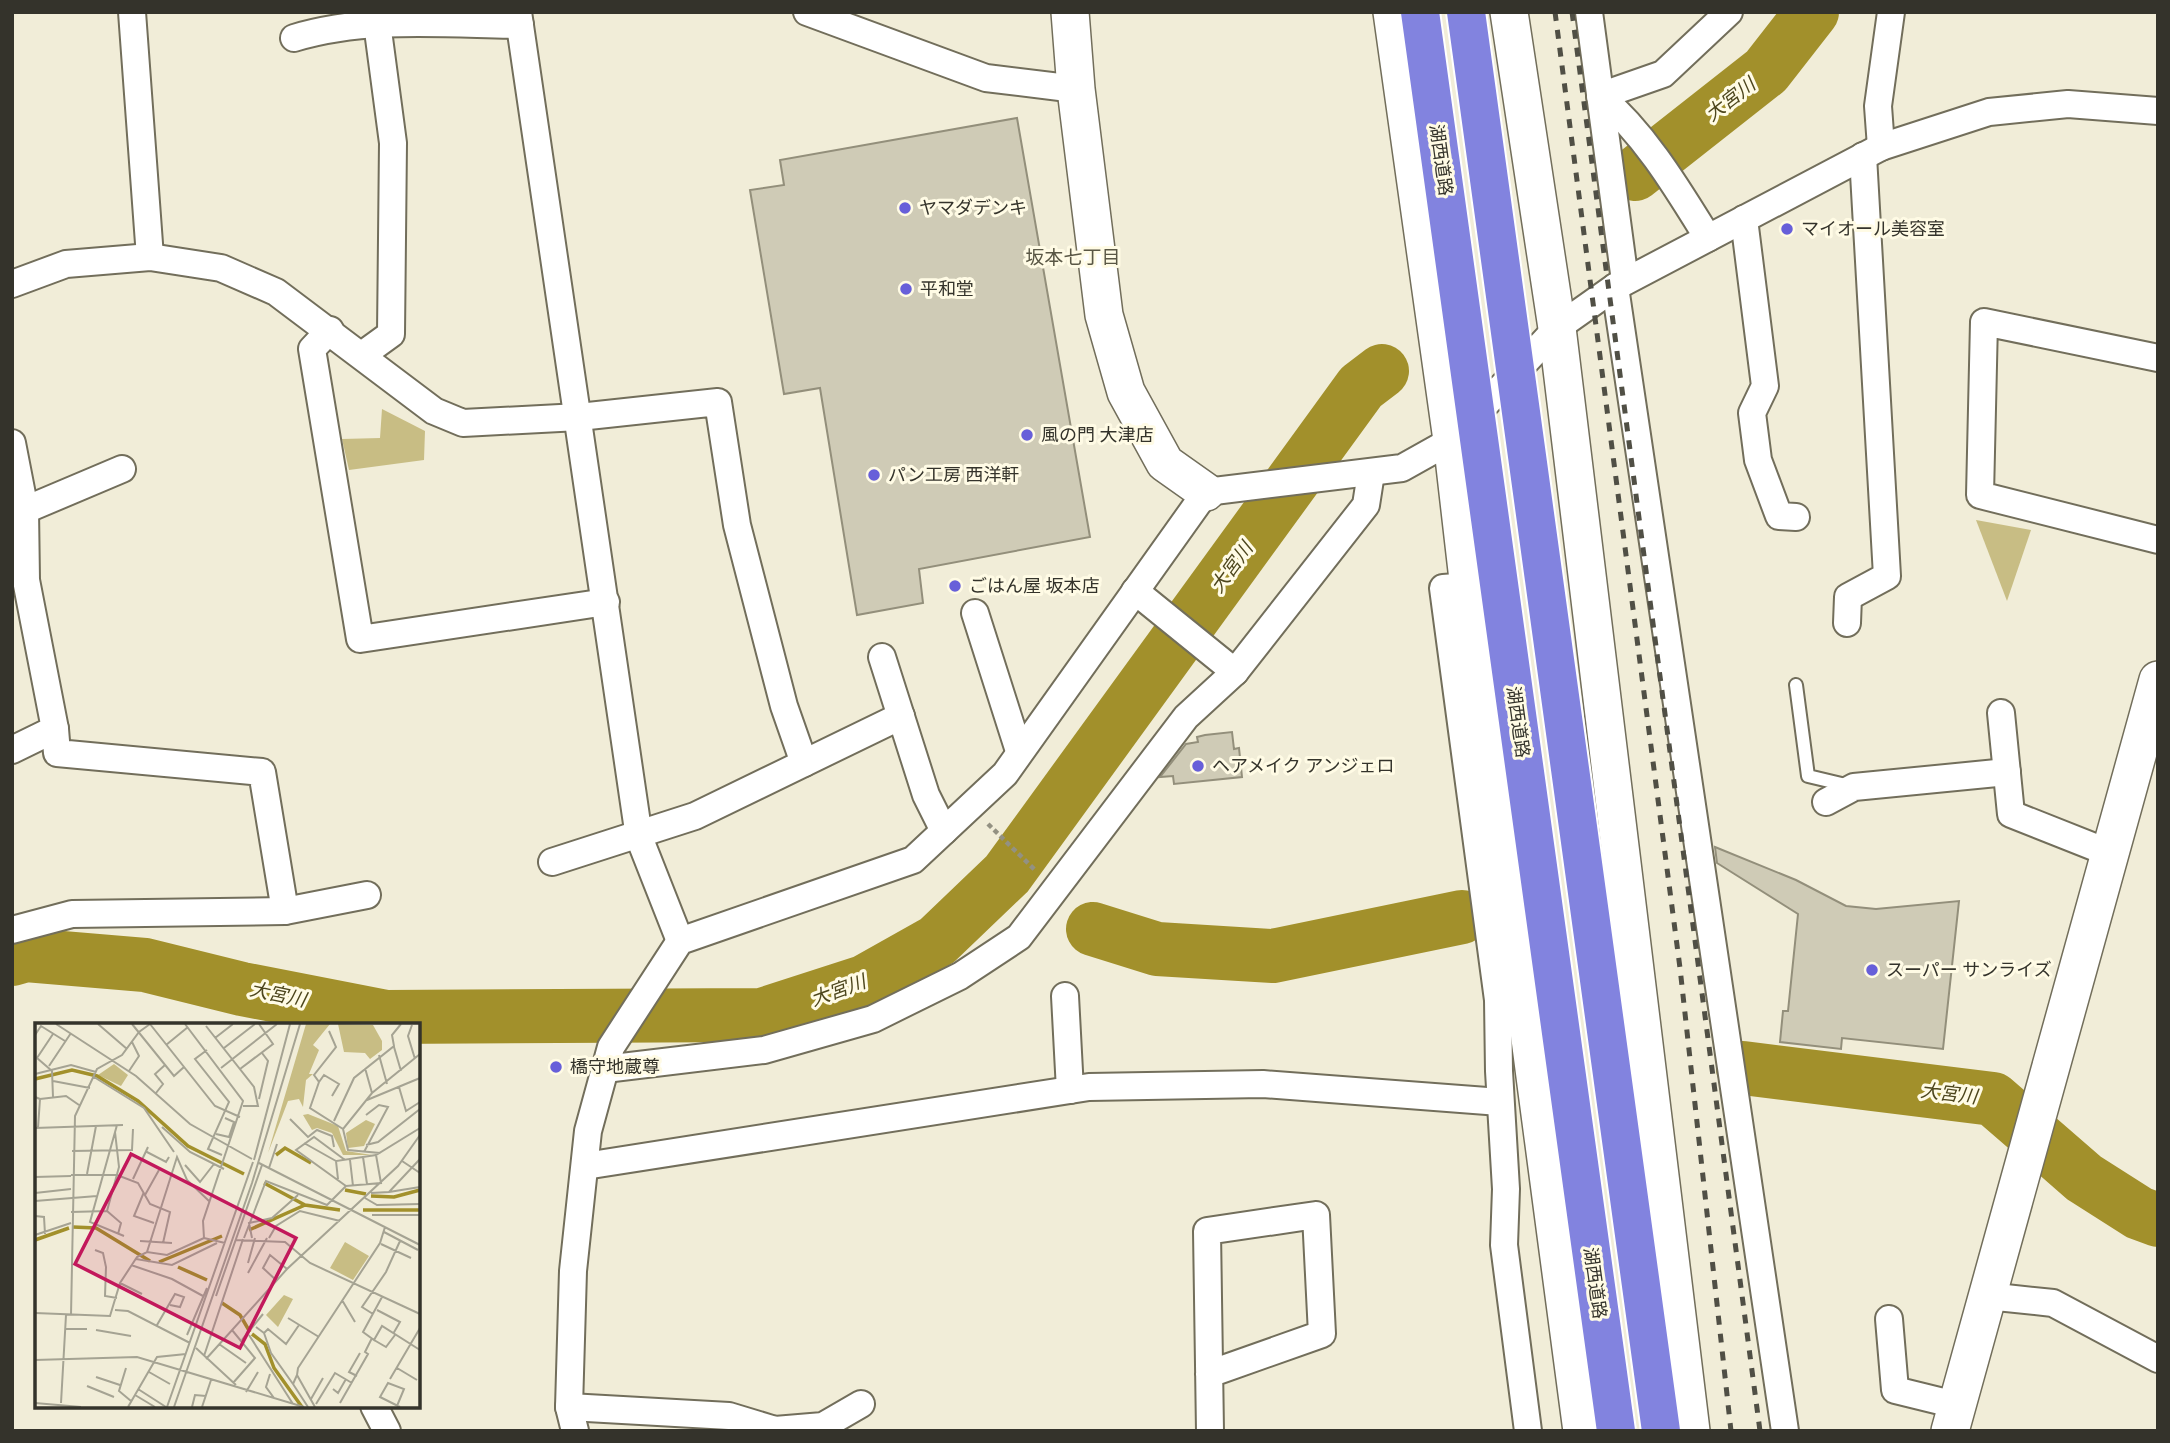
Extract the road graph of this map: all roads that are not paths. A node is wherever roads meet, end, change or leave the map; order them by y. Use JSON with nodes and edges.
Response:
{"nodes":[{"id":1,"x":132,"y":12,"type":"edge"},
{"id":2,"x":807,"y":12,"type":"edge"},
{"id":3,"x":1070,"y":12,"type":"edge"},
{"id":4,"x":1392,"y":12,"type":"edge"},
{"id":5,"x":1420,"y":12,"type":"edge"},
{"id":6,"x":1466,"y":12,"type":"edge"},
{"id":7,"x":1509,"y":12,"type":"edge"},
{"id":8,"x":1589,"y":12,"type":"edge"},
{"id":9,"x":1729,"y":12,"type":"edge"},
{"id":10,"x":1891,"y":12,"type":"edge"},
{"id":11,"x":519,"y":18,"type":"edge"},
{"id":12,"x":377,"y":23,"type":"junction"},
{"id":13,"x":294,"y":38,"type":"dead end"},
{"id":14,"x":1076,"y":89,"type":"junction"},
{"id":15,"x":1600,"y":96,"type":"junction"},
{"id":16,"x":2158,"y":111,"type":"edge"},
{"id":17,"x":1872,"y":151,"type":"junction"},
{"id":18,"x":1744,"y":219,"type":"junction"},
{"id":19,"x":1709,"y":238,"type":"junction"},
{"id":20,"x":150,"y":257,"type":"junction"},
{"id":21,"x":12,"y":284,"type":"edge"},
{"id":22,"x":1620,"y":284,"type":"junction"},
{"id":23,"x":1557,"y":328,"type":"junction"},
{"id":24,"x":330,"y":330,"type":"junction"},
{"id":25,"x":362,"y":355,"type":"junction"},
{"id":26,"x":2158,"y":358,"type":"edge"},
{"id":27,"x":579,"y":417,"type":"junction"},
{"id":28,"x":1452,"y":440,"type":"junction"},
{"id":29,"x":12,"y":443,"type":"edge"},
{"id":30,"x":122,"y":469,"type":"dead end"},
{"id":31,"x":1370,"y":473,"type":"junction"},
{"id":32,"x":1217,"y":492,"type":"junction"},
{"id":33,"x":25,"y":510,"type":"junction"},
{"id":34,"x":1796,"y":517,"type":"dead end"},
{"id":35,"x":2158,"y":540,"type":"edge"},
{"id":36,"x":1136,"y":592,"type":"junction"},
{"id":37,"x":606,"y":602,"type":"junction"},
{"id":38,"x":975,"y":613,"type":"dead end"},
{"id":39,"x":1847,"y":623,"type":"dead end"},
{"id":40,"x":882,"y":657,"type":"dead end"},
{"id":41,"x":1234,"y":671,"type":"junction"},
{"id":42,"x":2158,"y":680,"type":"edge"},
{"id":43,"x":1796,"y":685,"type":"dead end"},
{"id":44,"x":2001,"y":713,"type":"dead end"},
{"id":45,"x":901,"y":716,"type":"junction"},
{"id":46,"x":55,"y":729,"type":"junction"},
{"id":47,"x":12,"y":750,"type":"edge"},
{"id":48,"x":1019,"y":751,"type":"junction"},
{"id":49,"x":804,"y":763,"type":"junction"},
{"id":50,"x":2007,"y":772,"type":"junction"},
{"id":51,"x":1854,"y":787,"type":"junction"},
{"id":52,"x":1826,"y":802,"type":"dead end"},
{"id":53,"x":944,"y":831,"type":"junction"},
{"id":54,"x":639,"y":837,"type":"junction"},
{"id":55,"x":2112,"y":854,"type":"junction"},
{"id":56,"x":552,"y":862,"type":"dead end"},
{"id":57,"x":367,"y":895,"type":"dead end"},
{"id":58,"x":285,"y":911,"type":"junction"},
{"id":59,"x":12,"y":930,"type":"edge"},
{"id":60,"x":680,"y":941,"type":"junction"},
{"id":61,"x":1065,"y":996,"type":"dead end"},
{"id":62,"x":1511,"y":1000,"type":"junction"},
{"id":63,"x":608,"y":1058,"type":"junction"},
{"id":64,"x":1070,"y":1090,"type":"junction"},
{"id":65,"x":1500,"y":1102,"type":"junction"},
{"id":66,"x":585,"y":1166,"type":"junction"},
{"id":67,"x":1987,"y":1296,"type":"junction"},
{"id":68,"x":1889,"y":1319,"type":"dead end"},
{"id":69,"x":2154,"y":1349,"type":"edge"},
{"id":70,"x":1209,"y":1374,"type":"junction"},
{"id":71,"x":861,"y":1404,"type":"dead end"},
{"id":72,"x":375,"y":1408,"type":"edge"},
{"id":73,"x":1953,"y":1418,"type":"edge"},
{"id":74,"x":572,"y":1419,"type":"edge"},
{"id":75,"x":775,"y":1430,"type":"edge"},
{"id":76,"x":387,"y":1431,"type":"edge"},
{"id":77,"x":1210,"y":1431,"type":"edge"},
{"id":78,"x":1528,"y":1431,"type":"edge"},
{"id":79,"x":1582,"y":1431,"type":"edge"},
{"id":80,"x":1616,"y":1431,"type":"edge"},
{"id":81,"x":1661,"y":1431,"type":"edge"},
{"id":82,"x":1691,"y":1431,"type":"edge"},
{"id":83,"x":1786,"y":1431,"type":"edge"}],
"edges":[{"from":1,"to":20,"type":"street"},
{"from":2,"to":14,"type":"street"},
{"from":3,"to":14,"type":"street"},
{"from":4,"to":28,"type":"street"},
{"from":5,"to":80,"type":"highway","name":"湖西道路","bridge":true},
{"from":6,"to":81,"type":"highway","bridge":true},
{"from":7,"to":23,"type":"street"},
{"from":8,"to":15,"type":"street"},
{"from":9,"to":15,"type":"street"},
{"from":10,"to":17,"type":"street"},
{"from":11,"to":12,"type":"street"},
{"from":11,"to":27,"type":"street"},
{"from":12,"to":13,"type":"street"},
{"from":12,"to":25,"type":"street"},
{"from":14,"to":32,"type":"street"},
{"from":15,"to":19,"type":"street"},
{"from":15,"to":22,"type":"street"},
{"from":16,"to":17,"type":"street"},
{"from":17,"to":18,"type":"street"},
{"from":17,"to":39,"type":"street"},
{"from":18,"to":19,"type":"street"},
{"from":18,"to":34,"type":"street"},
{"from":19,"to":22,"type":"street"},
{"from":20,"to":21,"type":"street"},
{"from":20,"to":24,"type":"street"},
{"from":22,"to":23,"type":"street"},
{"from":22,"to":83,"type":"street"},
{"from":23,"to":28,"type":"street"},
{"from":23,"to":82,"type":"street"},
{"from":24,"to":25,"type":"street"},
{"from":24,"to":37,"type":"street"},
{"from":25,"to":27,"type":"street"},
{"from":26,"to":35,"type":"street"},
{"from":27,"to":37,"type":"street"},
{"from":27,"to":49,"type":"street"},
{"from":28,"to":31,"type":"street"},
{"from":28,"to":62,"type":"street"},
{"from":29,"to":33,"type":"street"},
{"from":30,"to":33,"type":"street"},
{"from":31,"to":32,"type":"street"},
{"from":31,"to":41,"type":"street"},
{"from":32,"to":36,"type":"street"},
{"from":33,"to":46,"type":"street"},
{"from":36,"to":41,"type":"street"},
{"from":36,"to":48,"type":"street"},
{"from":37,"to":54,"type":"street"},
{"from":38,"to":48,"type":"street"},
{"from":40,"to":45,"type":"street"},
{"from":41,"to":63,"type":"street"},
{"from":42,"to":55,"type":"street"},
{"from":43,"to":51,"type":"lane"},
{"from":44,"to":50,"type":"street"},
{"from":45,"to":49,"type":"street"},
{"from":45,"to":53,"type":"street"},
{"from":46,"to":47,"type":"street"},
{"from":46,"to":58,"type":"street"},
{"from":48,"to":53,"type":"street"},
{"from":49,"to":54,"type":"street"},
{"from":50,"to":51,"type":"street"},
{"from":50,"to":55,"type":"street"},
{"from":51,"to":52,"type":"street"},
{"from":53,"to":60,"type":"street"},
{"from":54,"to":56,"type":"street"},
{"from":54,"to":60,"type":"street"},
{"from":55,"to":67,"type":"street"},
{"from":57,"to":58,"type":"street"},
{"from":58,"to":59,"type":"street"},
{"from":60,"to":63,"type":"street"},
{"from":61,"to":64,"type":"street"},
{"from":62,"to":65,"type":"street"},
{"from":62,"to":79,"type":"street"},
{"from":63,"to":66,"type":"street"},
{"from":64,"to":65,"type":"street"},
{"from":64,"to":66,"type":"street"},
{"from":65,"to":78,"type":"street"},
{"from":66,"to":74,"type":"street"},
{"from":67,"to":69,"type":"street"},
{"from":67,"to":73,"type":"street"},
{"from":68,"to":73,"type":"street"},
{"from":70,"to":70,"type":"street"},
{"from":70,"to":77,"type":"street"},
{"from":71,"to":75,"type":"street"},
{"from":72,"to":76,"type":"street"},
{"from":74,"to":75,"type":"street"}]}
